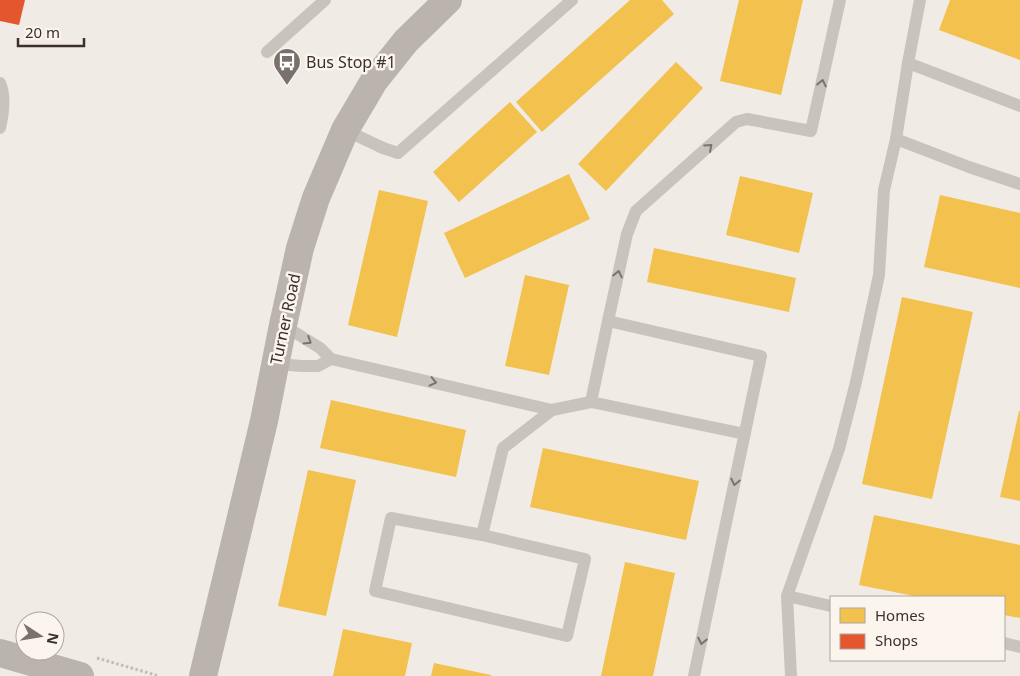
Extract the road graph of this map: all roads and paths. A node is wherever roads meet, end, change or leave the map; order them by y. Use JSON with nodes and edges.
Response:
{"nodes":[{"id":1,"x":325,"y":0,"type":"edge"},
{"id":2,"x":448,"y":0,"type":"edge"},
{"id":3,"x":572,"y":0,"type":"edge"},
{"id":4,"x":840,"y":0,"type":"edge"},
{"id":5,"x":920,"y":0,"type":"edge"},
{"id":6,"x":267,"y":52,"type":"dead end"},
{"id":7,"x":908,"y":63,"type":"junction"},
{"id":8,"x":0,"y":83,"type":"edge"},
{"id":9,"x":1020,"y":106,"type":"edge"},
{"id":10,"x":0,"y":128,"type":"edge"},
{"id":11,"x":346,"y":130,"type":"junction"},
{"id":12,"x":896,"y":139,"type":"junction"},
{"id":13,"x":1020,"y":184,"type":"edge"},
{"id":14,"x":608,"y":321,"type":"junction"},
{"id":15,"x":283,"y":325,"type":"junction"},
{"id":16,"x":331,"y":359,"type":"junction"},
{"id":17,"x":276,"y":364,"type":"junction"},
{"id":18,"x":591,"y":402,"type":"junction"},
{"id":19,"x":552,"y":410,"type":"junction"},
{"id":20,"x":745,"y":434,"type":"junction"},
{"id":21,"x":482,"y":534,"type":"junction"},
{"id":22,"x":787,"y":596,"type":"junction"},
{"id":23,"x":830,"y":606,"type":"edge"},
{"id":24,"x":1005,"y":643,"type":"edge"},
{"id":25,"x":1020,"y":647,"type":"edge"},
{"id":26,"x":0,"y":653,"type":"edge"},
{"id":27,"x":87,"y":666,"type":"edge"},
{"id":28,"x":158,"y":676,"type":"edge"},
{"id":29,"x":203,"y":676,"type":"edge"},
{"id":30,"x":694,"y":676,"type":"edge"},
{"id":31,"x":790,"y":676,"type":"edge"}],
"edges":[{"from":1,"to":6,"type":"lane"},
{"from":2,"to":11,"type":"street","name":"Turner Road"},
{"from":3,"to":11,"type":"lane"},
{"from":14,"to":4,"type":"lane","one_way":true},
{"from":5,"to":7,"type":"lane"},
{"from":7,"to":9,"type":"lane"},
{"from":7,"to":12,"type":"lane"},
{"from":8,"to":10,"type":"lane"},
{"from":11,"to":15,"type":"street","name":"Turner Road"},
{"from":12,"to":13,"type":"lane"},
{"from":12,"to":22,"type":"lane"},
{"from":14,"to":18,"type":"lane"},
{"from":14,"to":20,"type":"lane"},
{"from":15,"to":16,"type":"lane","one_way":true},
{"from":15,"to":17,"type":"street","name":"Turner Road"},
{"from":16,"to":17,"type":"lane"},
{"from":16,"to":19,"type":"lane","one_way":true},
{"from":17,"to":29,"type":"street","name":"Turner Road"},
{"from":18,"to":19,"type":"lane"},
{"from":18,"to":20,"type":"lane"},
{"from":19,"to":21,"type":"lane"},
{"from":20,"to":30,"type":"lane","one_way":true},
{"from":21,"to":21,"type":"lane"},
{"from":22,"to":23,"type":"lane"},
{"from":22,"to":31,"type":"lane"},
{"from":24,"to":25,"type":"lane"},
{"from":26,"to":27,"type":"street"},
{"from":27,"to":28,"type":"path"}]}
